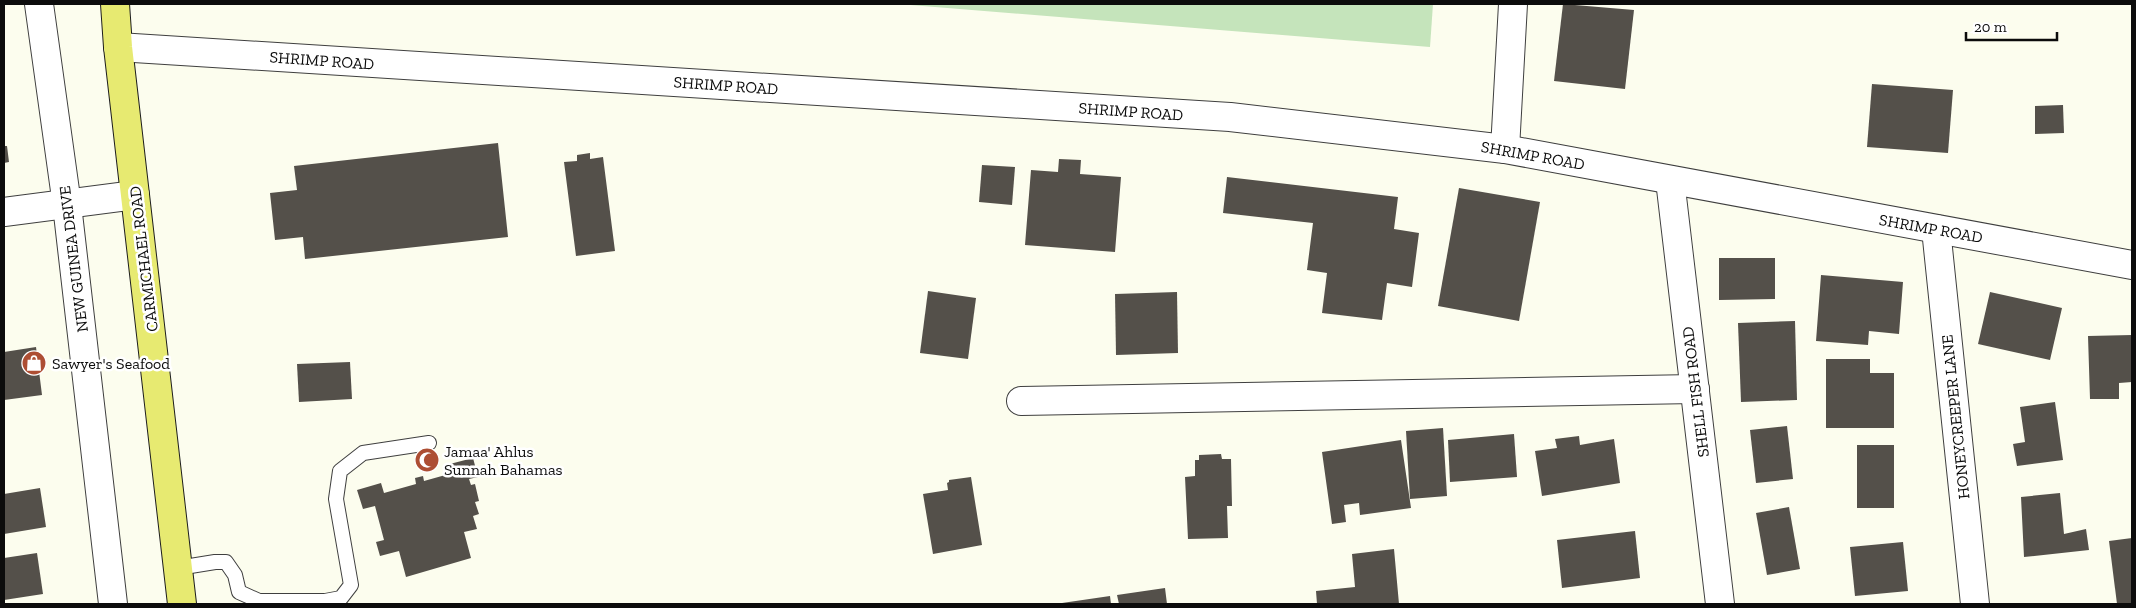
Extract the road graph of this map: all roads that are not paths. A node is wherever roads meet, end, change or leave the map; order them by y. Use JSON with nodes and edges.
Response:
{"nodes":[{"id":1,"x":39,"y":4,"type":"edge"},
{"id":2,"x":115,"y":4,"type":"edge"},
{"id":3,"x":1513,"y":4,"type":"edge"},
{"id":4,"x":118,"y":46,"type":"junction"},
{"id":5,"x":1505,"y":149,"type":"junction"},
{"id":6,"x":1670,"y":180,"type":"junction"},
{"id":7,"x":135,"y":195,"type":"junction"},
{"id":8,"x":67,"y":205,"type":"junction"},
{"id":9,"x":4,"y":212,"type":"edge"},
{"id":10,"x":1936,"y":229,"type":"junction"},
{"id":11,"x":2132,"y":264,"type":"edge"},
{"id":12,"x":1695,"y":389,"type":"junction"},
{"id":13,"x":1021,"y":401,"type":"dead end"},
{"id":14,"x":429,"y":443,"type":"dead end"},
{"id":15,"x":178,"y":568,"type":"junction"},
{"id":16,"x":113,"y":604,"type":"edge"},
{"id":17,"x":182,"y":604,"type":"edge"},
{"id":18,"x":1720,"y":604,"type":"edge"},
{"id":19,"x":1975,"y":604,"type":"edge"}],
"edges":[{"from":1,"to":8,"type":"street","name":"NEW GUINEA DRIVE"},
{"from":2,"to":4,"type":"main road","name":"CARMICHAEL ROAD"},
{"from":3,"to":5,"type":"street"},
{"from":4,"to":5,"type":"street","name":"SHRIMP ROAD"},
{"from":4,"to":7,"type":"main road","name":"CARMICHAEL ROAD"},
{"from":5,"to":6,"type":"street","name":"SHRIMP ROAD"},
{"from":6,"to":10,"type":"street","name":"SHRIMP ROAD"},
{"from":6,"to":12,"type":"street","name":"SHELL FISH ROAD"},
{"from":7,"to":8,"type":"street"},
{"from":7,"to":15,"type":"main road","name":"CARMICHAEL ROAD"},
{"from":8,"to":9,"type":"street"},
{"from":8,"to":16,"type":"street","name":"NEW GUINEA DRIVE"},
{"from":10,"to":11,"type":"street","name":"SHRIMP ROAD"},
{"from":10,"to":19,"type":"street","name":"HONEYCREEPER LANE"},
{"from":12,"to":13,"type":"street"},
{"from":12,"to":18,"type":"street","name":"SHELL FISH ROAD"},
{"from":14,"to":15,"type":"lane"},
{"from":15,"to":17,"type":"main road","name":"CARMICHAEL ROAD"}]}
